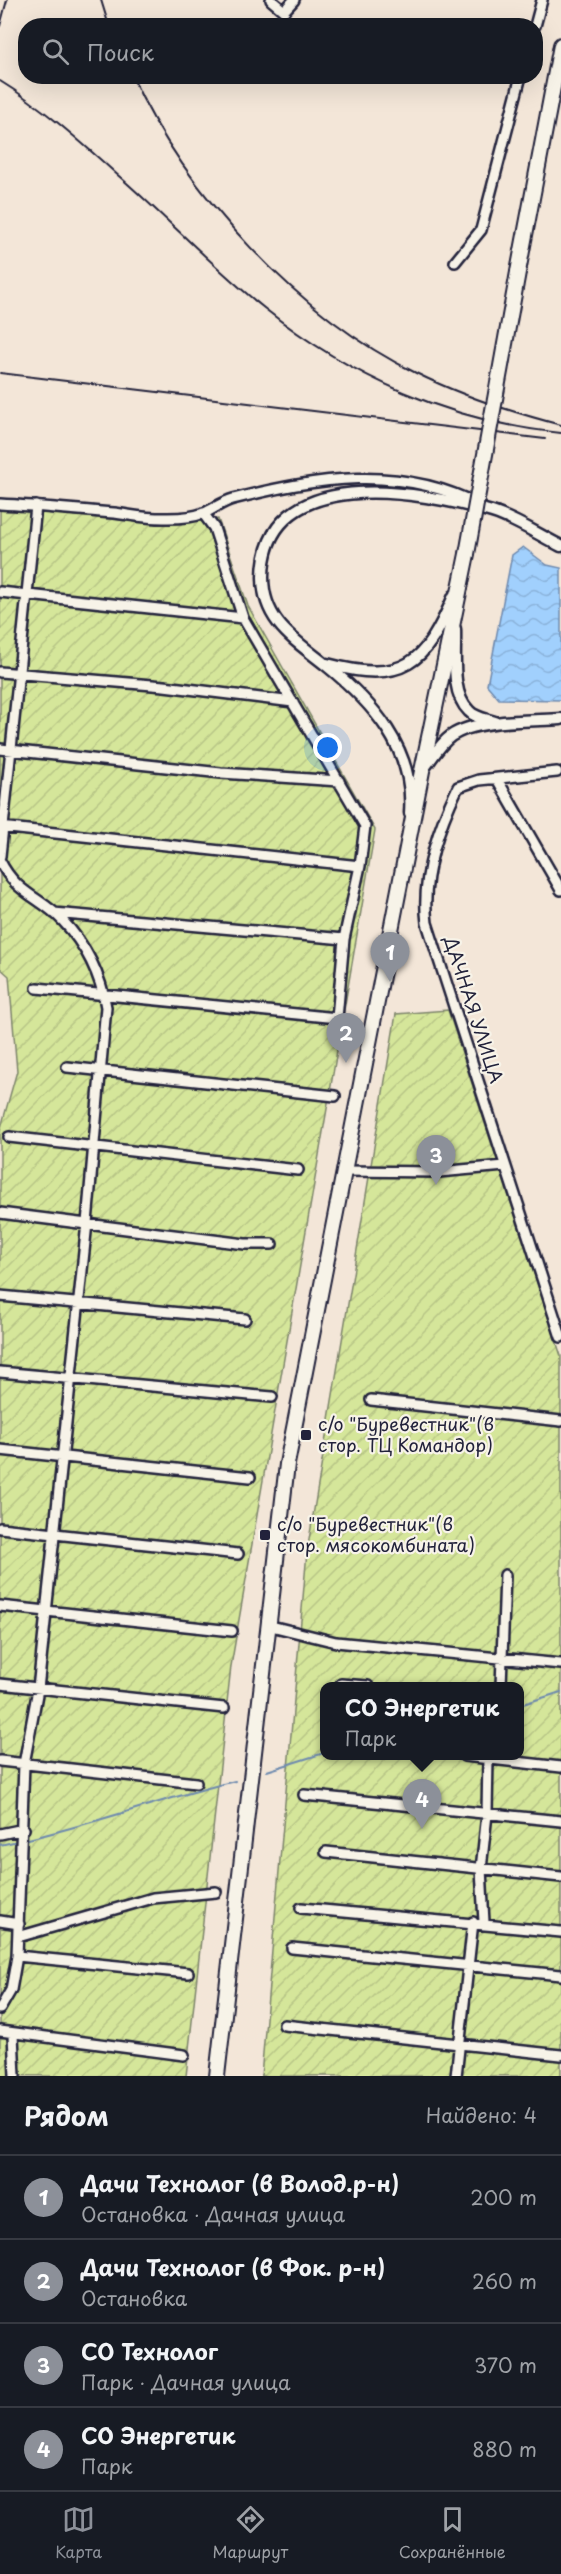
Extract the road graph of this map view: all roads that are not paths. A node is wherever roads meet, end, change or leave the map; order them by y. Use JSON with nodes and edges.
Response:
{"nodes":[{"id":1,"x":271,"y":0,"type":"edge"},
{"id":2,"x":294,"y":0,"type":"edge"},
{"id":3,"x":542,"y":0,"type":"edge"},
{"id":4,"x":537,"y":18,"type":"edge"},
{"id":5,"x":561,"y":45,"type":"edge"},
{"id":6,"x":519,"y":84,"type":"edge"},
{"id":7,"x":455,"y":262,"type":"dead end"},
{"id":8,"x":0,"y":504,"type":"edge"},
{"id":9,"x":36,"y":506,"type":"junction"},
{"id":10,"x":494,"y":512,"type":"junction"},
{"id":11,"x":203,"y":513,"type":"junction"},
{"id":12,"x":561,"y":546,"type":"edge"},
{"id":13,"x":463,"y":574,"type":"junction"},
{"id":14,"x":0,"y":592,"type":"edge"},
{"id":15,"x":26,"y":594,"type":"junction"},
{"id":16,"x":455,"y":616,"type":"junction"},
{"id":17,"x":243,"y":618,"type":"junction"},
{"id":18,"x":324,"y":664,"type":"junction"},
{"id":19,"x":0,"y":672,"type":"edge"},
{"id":20,"x":18,"y":674,"type":"junction"},
{"id":21,"x":293,"y":702,"type":"junction"},
{"id":22,"x":561,"y":719,"type":"edge"},
{"id":23,"x":501,"y":723,"type":"junction"},
{"id":24,"x":5,"y":749,"type":"edge"},
{"id":25,"x":422,"y":771,"type":"junction"},
{"id":26,"x":557,"y":772,"type":"dead end"},
{"id":27,"x":497,"y":779,"type":"junction"},
{"id":28,"x":339,"y":781,"type":"junction"},
{"id":29,"x":1,"y":827,"type":"edge"},
{"id":30,"x":407,"y":843,"type":"junction"},
{"id":31,"x":0,"y":859,"type":"edge"},
{"id":32,"x":360,"y":866,"type":"junction"},
{"id":33,"x":561,"y":890,"type":"edge"},
{"id":34,"x":52,"y":913,"type":"junction"},
{"id":35,"x":344,"y":939,"type":"junction"},
{"id":36,"x":37,"y":988,"type":"dead end"},
{"id":37,"x":104,"y":993,"type":"junction"},
{"id":38,"x":67,"y":1067,"type":"dead end"},
{"id":39,"x":101,"y":1069,"type":"junction"},
{"id":40,"x":335,"y":1096,"type":"dead end"},
{"id":41,"x":9,"y":1137,"type":"dead end"},
{"id":42,"x":94,"y":1147,"type":"junction"},
{"id":43,"x":505,"y":1166,"type":"junction"},
{"id":44,"x":298,"y":1170,"type":"dead end"},
{"id":45,"x":344,"y":1171,"type":"junction"},
{"id":46,"x":0,"y":1213,"type":"edge"},
{"id":47,"x":87,"y":1225,"type":"junction"},
{"id":48,"x":272,"y":1244,"type":"dead end"},
{"id":49,"x":0,"y":1296,"type":"edge"},
{"id":50,"x":79,"y":1302,"type":"junction"},
{"id":51,"x":245,"y":1319,"type":"dead end"},
{"id":52,"x":561,"y":1337,"type":"edge"},
{"id":53,"x":0,"y":1372,"type":"edge"},
{"id":54,"x":70,"y":1380,"type":"junction"},
{"id":55,"x":272,"y":1398,"type":"dead end"},
{"id":56,"x":371,"y":1400,"type":"dead end"},
{"id":57,"x":561,"y":1421,"type":"edge"},
{"id":58,"x":0,"y":1450,"type":"edge"},
{"id":59,"x":62,"y":1456,"type":"junction"},
{"id":60,"x":250,"y":1477,"type":"dead end"},
{"id":61,"x":0,"y":1528,"type":"edge"},
{"id":62,"x":54,"y":1534,"type":"junction"},
{"id":63,"x":238,"y":1554,"type":"dead end"},
{"id":64,"x":505,"y":1575,"type":"dead end"},
{"id":65,"x":0,"y":1606,"type":"edge"},
{"id":66,"x":46,"y":1612,"type":"junction"},
{"id":67,"x":267,"y":1625,"type":"junction"},
{"id":68,"x":232,"y":1631,"type":"dead end"},
{"id":69,"x":501,"y":1659,"type":"junction"},
{"id":70,"x":561,"y":1664,"type":"edge"},
{"id":71,"x":501,"y":1682,"type":"edge"},
{"id":72,"x":0,"y":1684,"type":"edge"},
{"id":73,"x":38,"y":1689,"type":"junction"},
{"id":74,"x":224,"y":1708,"type":"dead end"},
{"id":75,"x":488,"y":1760,"type":"edge"},
{"id":76,"x":504,"y":1760,"type":"edge"},
{"id":77,"x":0,"y":1761,"type":"edge"},
{"id":78,"x":24,"y":1764,"type":"junction"},
{"id":79,"x":561,"y":1767,"type":"edge"},
{"id":80,"x":196,"y":1784,"type":"dead end"},
{"id":81,"x":304,"y":1795,"type":"dead end"},
{"id":82,"x":487,"y":1814,"type":"junction"},
{"id":83,"x":561,"y":1821,"type":"edge"},
{"id":84,"x":24,"y":1829,"type":"junction"},
{"id":85,"x":0,"y":1834,"type":"edge"},
{"id":86,"x":326,"y":1852,"type":"dead end"},
{"id":87,"x":481,"y":1869,"type":"junction"},
{"id":88,"x":561,"y":1877,"type":"edge"},
{"id":89,"x":216,"y":1892,"type":"dead end"},
{"id":90,"x":301,"y":1908,"type":"dead end"},
{"id":91,"x":0,"y":1920,"type":"edge"},
{"id":92,"x":473,"y":1922,"type":"junction"},
{"id":93,"x":484,"y":1922,"type":"junction"},
{"id":94,"x":19,"y":1924,"type":"junction"},
{"id":95,"x":561,"y":1932,"type":"edge"},
{"id":96,"x":18,"y":1937,"type":"junction"},
{"id":97,"x":292,"y":1948,"type":"dead end"},
{"id":98,"x":17,"y":1956,"type":"junction"},
{"id":99,"x":469,"y":1967,"type":"junction"},
{"id":100,"x":188,"y":1973,"type":"dead end"},
{"id":101,"x":561,"y":1975,"type":"edge"},
{"id":102,"x":0,"y":2009,"type":"edge"},
{"id":103,"x":284,"y":2025,"type":"dead end"},
{"id":104,"x":0,"y":2031,"type":"edge"},
{"id":105,"x":13,"y":2035,"type":"junction"},
{"id":106,"x":461,"y":2045,"type":"junction"},
{"id":107,"x":184,"y":2055,"type":"dead end"},
{"id":108,"x":561,"y":2055,"type":"edge"},
{"id":109,"x":15,"y":2076,"type":"edge"},
{"id":110,"x":217,"y":2076,"type":"edge"},
{"id":111,"x":456,"y":2076,"type":"edge"}],
"edges":[{"from":1,"to":2,"type":"street"},
{"from":3,"to":4,"type":"street"},
{"from":5,"to":13,"type":"main road","bridge":true},
{"from":6,"to":7,"type":"street"},
{"from":8,"to":9,"type":"street"},
{"from":9,"to":11,"type":"street"},
{"from":9,"to":15,"type":"street"},
{"from":10,"to":11,"type":"street"},
{"from":10,"to":12,"type":"street"},
{"from":10,"to":18,"type":"street"},
{"from":11,"to":17,"type":"street"},
{"from":13,"to":16,"type":"main road"},
{"from":13,"to":18,"type":"street"},
{"from":14,"to":15,"type":"street"},
{"from":15,"to":17,"type":"street"},
{"from":15,"to":20,"type":"street"},
{"from":16,"to":23,"type":"street"},
{"from":16,"to":25,"type":"main road"},
{"from":17,"to":21,"type":"street"},
{"from":18,"to":30,"type":"street"},
{"from":19,"to":20,"type":"street"},
{"from":20,"to":21,"type":"street"},
{"from":20,"to":24,"type":"street"},
{"from":21,"to":28,"type":"street"},
{"from":22,"to":23,"type":"street"},
{"from":23,"to":25,"type":"street"},
{"from":24,"to":28,"type":"street"},
{"from":24,"to":29,"type":"street"},
{"from":25,"to":30,"type":"main road"},
{"from":26,"to":27,"type":"street","name":"ДАЧНАЯ УЛИЦА"},
{"from":27,"to":33,"type":"street"},
{"from":27,"to":43,"type":"street","name":"ДАЧНАЯ УЛИЦА"},
{"from":28,"to":32,"type":"street"},
{"from":29,"to":31,"type":"street"},
{"from":29,"to":32,"type":"street"},
{"from":30,"to":45,"type":"main road"},
{"from":31,"to":34,"type":"street"},
{"from":32,"to":35,"type":"street"},
{"from":34,"to":35,"type":"street"},
{"from":34,"to":37,"type":"street"},
{"from":35,"to":37,"type":"street"},
{"from":36,"to":37,"type":"street"},
{"from":37,"to":39,"type":"street"},
{"from":38,"to":39,"type":"street"},
{"from":39,"to":40,"type":"street"},
{"from":39,"to":42,"type":"street"},
{"from":41,"to":42,"type":"street"},
{"from":42,"to":44,"type":"street"},
{"from":42,"to":47,"type":"street"},
{"from":43,"to":45,"type":"street"},
{"from":43,"to":52,"type":"street","name":"ДАЧНАЯ УЛИЦА"},
{"from":45,"to":67,"type":"main road"},
{"from":46,"to":47,"type":"street"},
{"from":47,"to":48,"type":"street"},
{"from":47,"to":50,"type":"street"},
{"from":49,"to":50,"type":"street"},
{"from":50,"to":51,"type":"street"},
{"from":50,"to":54,"type":"street"},
{"from":53,"to":54,"type":"street"},
{"from":54,"to":55,"type":"street"},
{"from":54,"to":59,"type":"street"},
{"from":56,"to":57,"type":"street"},
{"from":58,"to":59,"type":"street"},
{"from":59,"to":60,"type":"street"},
{"from":59,"to":62,"type":"street"},
{"from":61,"to":62,"type":"street"},
{"from":62,"to":63,"type":"street"},
{"from":62,"to":66,"type":"street"},
{"from":64,"to":69,"type":"street"},
{"from":65,"to":66,"type":"street"},
{"from":66,"to":68,"type":"street"},
{"from":66,"to":73,"type":"street"},
{"from":67,"to":69,"type":"street"},
{"from":67,"to":110,"type":"main road"},
{"from":69,"to":70,"type":"street"},
{"from":69,"to":71,"type":"street"},
{"from":72,"to":73,"type":"street"},
{"from":73,"to":74,"type":"street"},
{"from":73,"to":78,"type":"street"},
{"from":75,"to":82,"type":"street"},
{"from":76,"to":79,"type":"street"},
{"from":77,"to":78,"type":"street"},
{"from":78,"to":80,"type":"street"},
{"from":78,"to":84,"type":"street"},
{"from":81,"to":82,"type":"street"},
{"from":82,"to":83,"type":"street"},
{"from":82,"to":87,"type":"street"},
{"from":84,"to":85,"type":"street"},
{"from":84,"to":94,"type":"street"},
{"from":86,"to":87,"type":"street"},
{"from":87,"to":88,"type":"street"},
{"from":87,"to":93,"type":"street"},
{"from":89,"to":96,"type":"street"},
{"from":90,"to":92,"type":"street"},
{"from":91,"to":94,"type":"street"},
{"from":92,"to":93,"type":"street"},
{"from":92,"to":99,"type":"street"},
{"from":93,"to":95,"type":"street"},
{"from":94,"to":96,"type":"street"},
{"from":96,"to":98,"type":"street"},
{"from":97,"to":99,"type":"street"},
{"from":98,"to":100,"type":"street"},
{"from":98,"to":102,"type":"street"},
{"from":99,"to":101,"type":"street"},
{"from":99,"to":106,"type":"street"},
{"from":103,"to":106,"type":"street"},
{"from":104,"to":105,"type":"street"},
{"from":105,"to":107,"type":"street"},
{"from":105,"to":109,"type":"street"},
{"from":106,"to":108,"type":"street"},
{"from":106,"to":111,"type":"street"}]}
